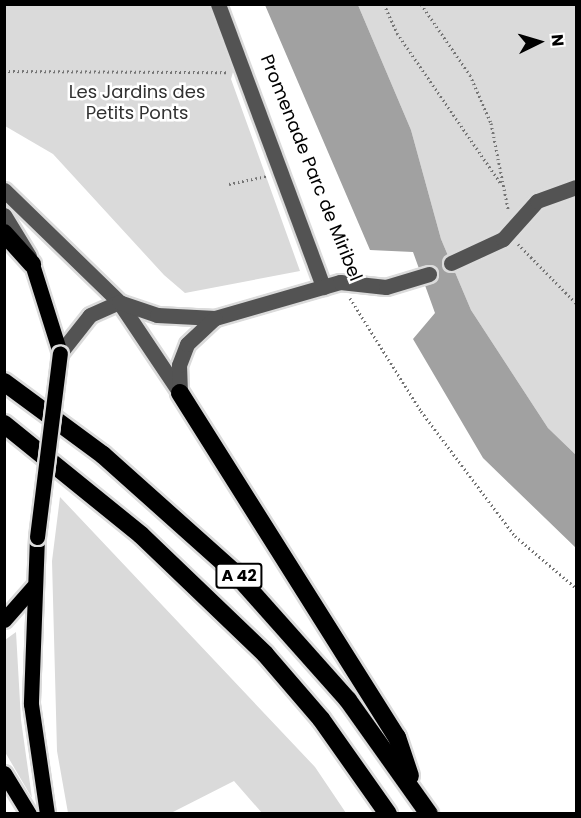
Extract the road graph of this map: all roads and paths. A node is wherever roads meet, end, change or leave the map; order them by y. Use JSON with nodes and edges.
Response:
{"nodes":[{"id":1,"x":218,"y":4,"type":"edge"},
{"id":2,"x":384,"y":4,"type":"edge"},
{"id":3,"x":421,"y":4,"type":"edge"},
{"id":4,"x":4,"y":71,"type":"edge"},
{"id":5,"x":250,"y":82,"type":"junction"},
{"id":6,"x":283,"y":173,"type":"junction"},
{"id":7,"x":229,"y":184,"type":"dead end"},
{"id":8,"x":503,"y":186,"type":"junction"},
{"id":9,"x":576,"y":187,"type":"edge"},
{"id":10,"x":4,"y":190,"type":"edge"},
{"id":11,"x":4,"y":215,"type":"edge"},
{"id":12,"x":513,"y":231,"type":"junction"},
{"id":13,"x":4,"y":233,"type":"edge"},
{"id":14,"x":451,"y":263,"type":"dead end"},
{"id":15,"x":32,"y":264,"type":"junction"},
{"id":16,"x":429,"y":274,"type":"dead end"},
{"id":17,"x":340,"y":282,"type":"junction"},
{"id":18,"x":323,"y":287,"type":"junction"},
{"id":19,"x":119,"y":302,"type":"junction"},
{"id":20,"x":576,"y":303,"type":"edge"},
{"id":21,"x":215,"y":318,"type":"junction"},
{"id":22,"x":60,"y":353,"type":"junction"},
{"id":23,"x":4,"y":382,"type":"edge"},
{"id":24,"x":180,"y":393,"type":"junction"},
{"id":25,"x":4,"y":424,"type":"edge"},
{"id":26,"x":33,"y":586,"type":"junction"},
{"id":27,"x":576,"y":588,"type":"edge"},
{"id":28,"x":4,"y":620,"type":"edge"},
{"id":29,"x":4,"y":773,"type":"edge"},
{"id":30,"x":415,"y":792,"type":"junction"},
{"id":31,"x":29,"y":813,"type":"edge"},
{"id":32,"x":47,"y":813,"type":"edge"},
{"id":33,"x":388,"y":813,"type":"edge"},
{"id":34,"x":429,"y":813,"type":"edge"}],
"edges":[{"from":1,"to":5,"type":"street"},
{"from":2,"to":8,"type":"path"},
{"from":3,"to":8,"type":"path"},
{"from":4,"to":5,"type":"path"},
{"from":5,"to":6,"type":"street"},
{"from":6,"to":7,"type":"path"},
{"from":6,"to":18,"type":"street"},
{"from":8,"to":12,"type":"path"},
{"from":9,"to":12,"type":"street"},
{"from":10,"to":19,"type":"street"},
{"from":11,"to":15,"type":"street"},
{"from":12,"to":14,"type":"street"},
{"from":12,"to":20,"type":"path"},
{"from":13,"to":15,"type":"highway"},
{"from":15,"to":22,"type":"main road"},
{"from":16,"to":17,"type":"street"},
{"from":17,"to":18,"type":"street"},
{"from":17,"to":27,"type":"path","name":"Promenade Parc de Miribel"},
{"from":18,"to":21,"type":"street"},
{"from":19,"to":21,"type":"street"},
{"from":19,"to":22,"type":"street"},
{"from":19,"to":24,"type":"street"},
{"from":21,"to":24,"type":"street"},
{"from":22,"to":26,"type":"main road","bridge":true},
{"from":23,"to":30,"type":"highway","number":"A 42"},
{"from":24,"to":30,"type":"highway"},
{"from":25,"to":33,"type":"highway","number":"A 42"},
{"from":26,"to":28,"type":"main road"},
{"from":26,"to":32,"type":"main road"},
{"from":29,"to":31,"type":"main road"},
{"from":30,"to":34,"type":"highway","number":"A 42"}]}
